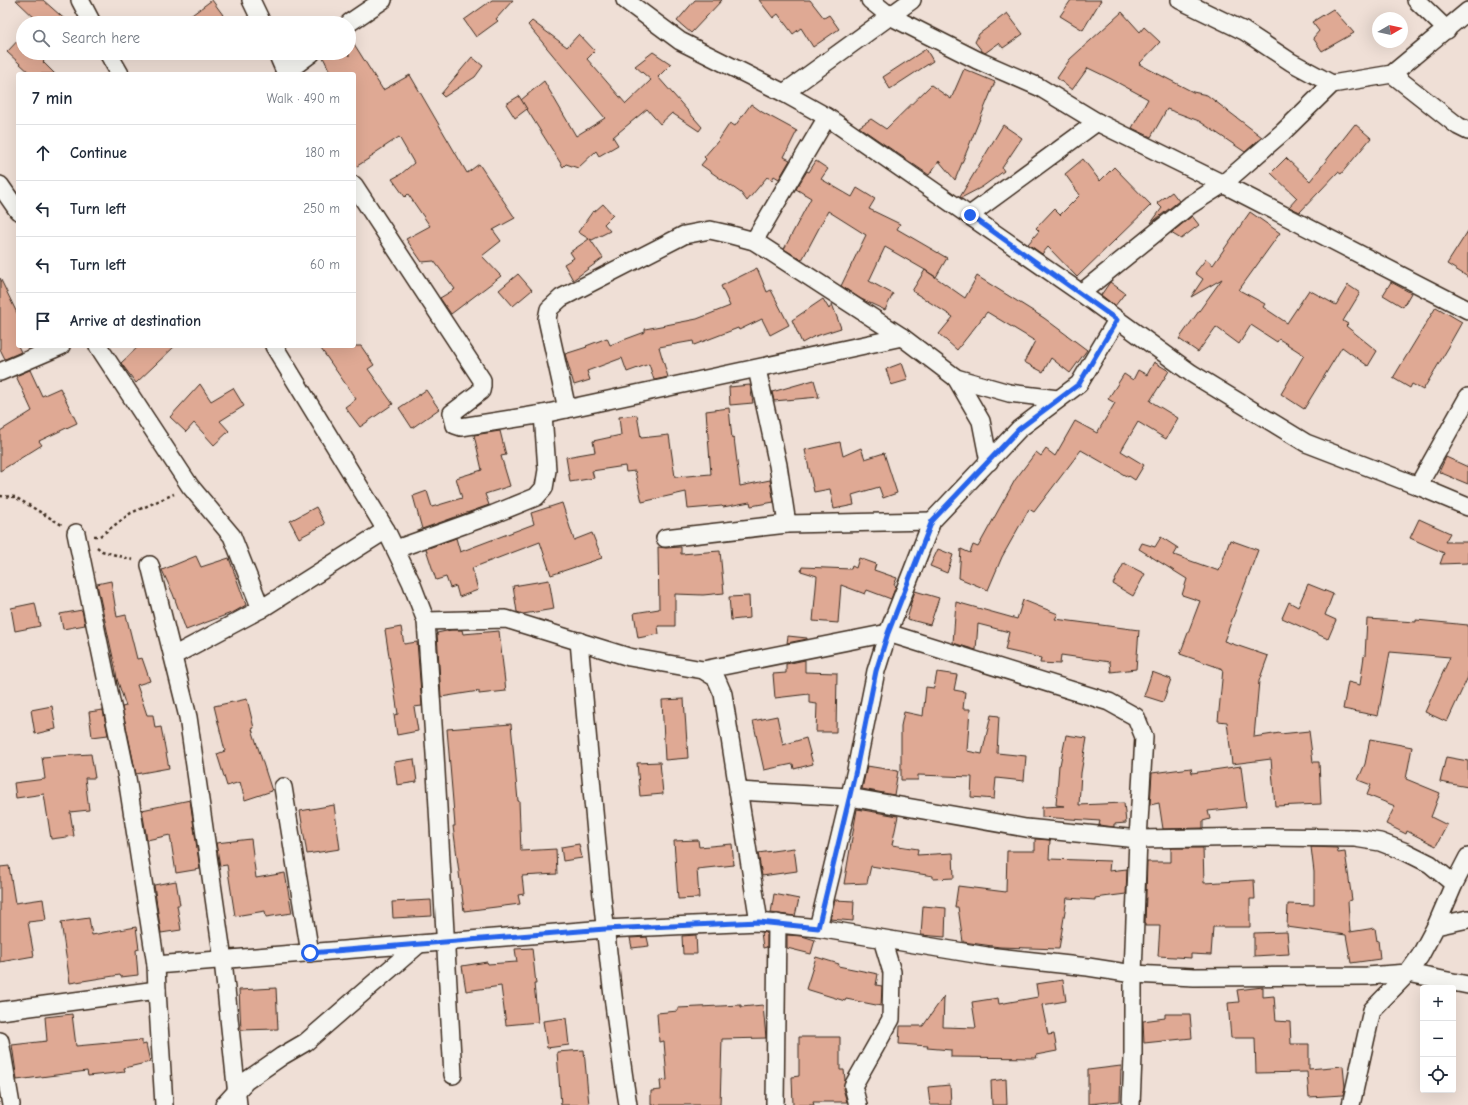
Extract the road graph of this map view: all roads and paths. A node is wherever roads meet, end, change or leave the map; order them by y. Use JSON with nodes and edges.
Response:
{"nodes":[{"id":1,"x":80,"y":0,"type":"edge"},
{"id":2,"x":251,"y":0,"type":"edge"},
{"id":3,"x":383,"y":0,"type":"edge"},
{"id":4,"x":625,"y":0,"type":"edge"},
{"id":5,"x":870,"y":0,"type":"edge"},
{"id":6,"x":912,"y":0,"type":"edge"},
{"id":7,"x":1180,"y":0,"type":"edge"},
{"id":8,"x":1416,"y":0,"type":"edge"},
{"id":9,"x":1468,"y":12,"type":"edge"},
{"id":10,"x":88,"y":16,"type":"edge"},
{"id":11,"x":259,"y":16,"type":"edge"},
{"id":12,"x":890,"y":16,"type":"junction"},
{"id":13,"x":356,"y":19,"type":"edge"},
{"id":14,"x":1447,"y":30,"type":"junction"},
{"id":15,"x":112,"y":60,"type":"edge"},
{"id":16,"x":280,"y":60,"type":"edge"},
{"id":17,"x":303,"y":60,"type":"edge"},
{"id":18,"x":119,"y":72,"type":"edge"},
{"id":19,"x":285,"y":72,"type":"edge"},
{"id":20,"x":288,"y":72,"type":"edge"},
{"id":21,"x":1392,"y":74,"type":"junction"},
{"id":22,"x":1332,"y":84,"type":"junction"},
{"id":23,"x":784,"y":93,"type":"junction"},
{"id":24,"x":828,"y":117,"type":"junction"},
{"id":25,"x":1097,"y":122,"type":"junction"},
{"id":26,"x":1468,"y":131,"type":"edge"},
{"id":27,"x":1223,"y":184,"type":"junction"},
{"id":28,"x":0,"y":185,"type":"edge"},
{"id":29,"x":356,"y":188,"type":"edge"},
{"id":30,"x":16,"y":208,"type":"edge"},
{"id":31,"x":970,"y":215,"type":"junction"},
{"id":32,"x":754,"y":241,"type":"junction"},
{"id":33,"x":1081,"y":293,"type":"junction"},
{"id":34,"x":1468,"y":310,"type":"edge"},
{"id":35,"x":1117,"y":320,"type":"junction"},
{"id":36,"x":902,"y":337,"type":"junction"},
{"id":37,"x":56,"y":348,"type":"edge"},
{"id":38,"x":99,"y":348,"type":"edge"},
{"id":39,"x":275,"y":348,"type":"edge"},
{"id":40,"x":757,"y":369,"type":"junction"},
{"id":41,"x":0,"y":372,"type":"edge"},
{"id":42,"x":956,"y":378,"type":"junction"},
{"id":43,"x":1468,"y":397,"type":"edge"},
{"id":44,"x":1058,"y":399,"type":"junction"},
{"id":45,"x":567,"y":408,"type":"junction"},
{"id":46,"x":543,"y":414,"type":"junction"},
{"id":47,"x":989,"y":462,"type":"junction"},
{"id":48,"x":190,"y":486,"type":"junction"},
{"id":49,"x":1418,"y":486,"type":"junction"},
{"id":50,"x":0,"y":496,"type":"edge"},
{"id":51,"x":1468,"y":507,"type":"edge"},
{"id":52,"x":932,"y":521,"type":"junction"},
{"id":53,"x":787,"y":524,"type":"junction"},
{"id":54,"x":386,"y":530,"type":"junction"},
{"id":55,"x":80,"y":534,"type":"junction"},
{"id":56,"x":665,"y":538,"type":"dead end"},
{"id":57,"x":396,"y":549,"type":"junction"},
{"id":58,"x":150,"y":565,"type":"joint"},
{"id":59,"x":261,"y":609,"type":"junction"},
{"id":60,"x":426,"y":620,"type":"junction"},
{"id":61,"x":888,"y":633,"type":"junction"},
{"id":62,"x":579,"y":641,"type":"junction"},
{"id":63,"x":173,"y":656,"type":"junction"},
{"id":64,"x":703,"y":670,"type":"junction"},
{"id":65,"x":283,"y":787,"type":"dead end"},
{"id":66,"x":738,"y":791,"type":"junction"},
{"id":67,"x":849,"y":797,"type":"junction"},
{"id":68,"x":1138,"y":839,"type":"junction"},
{"id":69,"x":1468,"y":857,"type":"edge"},
{"id":70,"x":1454,"y":884,"type":"junction"},
{"id":71,"x":1468,"y":919,"type":"edge"},
{"id":72,"x":759,"y":922,"type":"junction"},
{"id":73,"x":777,"y":924,"type":"junction"},
{"id":74,"x":1436,"y":926,"type":"junction"},
{"id":75,"x":818,"y":928,"type":"junction"},
{"id":76,"x":605,"y":929,"type":"junction"},
{"id":77,"x":882,"y":939,"type":"junction"},
{"id":78,"x":446,"y":942,"type":"junction"},
{"id":79,"x":419,"y":944,"type":"junction"},
{"id":80,"x":310,"y":953,"type":"junction"},
{"id":81,"x":223,"y":960,"type":"junction"},
{"id":82,"x":156,"y":965,"type":"junction"},
{"id":83,"x":1408,"y":973,"type":"junction"},
{"id":84,"x":1133,"y":974,"type":"junction"},
{"id":85,"x":1468,"y":985,"type":"edge"},
{"id":86,"x":157,"y":990,"type":"junction"},
{"id":87,"x":0,"y":1012,"type":"edge"},
{"id":88,"x":0,"y":1041,"type":"edge"},
{"id":89,"x":453,"y":1075,"type":"dead end"},
{"id":90,"x":238,"y":1098,"type":"edge"},
{"id":91,"x":11,"y":1105,"type":"edge"},
{"id":92,"x":164,"y":1105,"type":"edge"},
{"id":93,"x":224,"y":1105,"type":"edge"},
{"id":94,"x":628,"y":1105,"type":"edge"},
{"id":95,"x":775,"y":1105,"type":"edge"},
{"id":96,"x":858,"y":1105,"type":"edge"},
{"id":97,"x":1131,"y":1105,"type":"edge"},
{"id":98,"x":1351,"y":1105,"type":"edge"}],
"edges":[{"from":1,"to":10,"type":"street"},
{"from":2,"to":11,"type":"street"},
{"from":3,"to":13,"type":"street"},
{"from":4,"to":23,"type":"street"},
{"from":5,"to":12,"type":"street"},
{"from":6,"to":12,"type":"street"},
{"from":7,"to":22,"type":"street"},
{"from":8,"to":14,"type":"street"},
{"from":9,"to":14,"type":"street"},
{"from":12,"to":23,"type":"street"},
{"from":12,"to":25,"type":"street"},
{"from":14,"to":21,"type":"street"},
{"from":15,"to":18,"type":"street"},
{"from":16,"to":19,"type":"street"},
{"from":17,"to":20,"type":"street"},
{"from":21,"to":22,"type":"street"},
{"from":21,"to":26,"type":"street"},
{"from":22,"to":27,"type":"street"},
{"from":23,"to":24,"type":"street"},
{"from":24,"to":31,"type":"street"},
{"from":24,"to":32,"type":"street"},
{"from":25,"to":27,"type":"street"},
{"from":25,"to":31,"type":"street"},
{"from":27,"to":33,"type":"street"},
{"from":27,"to":34,"type":"street"},
{"from":28,"to":30,"type":"street"},
{"from":29,"to":46,"type":"street"},
{"from":31,"to":33,"type":"street"},
{"from":32,"to":36,"type":"street"},
{"from":32,"to":45,"type":"street"},
{"from":33,"to":35,"type":"street"},
{"from":35,"to":44,"type":"street"},
{"from":35,"to":49,"type":"street"},
{"from":36,"to":40,"type":"street"},
{"from":36,"to":42,"type":"street"},
{"from":37,"to":41,"type":"street"},
{"from":38,"to":48,"type":"street"},
{"from":39,"to":54,"type":"street"},
{"from":40,"to":45,"type":"street"},
{"from":40,"to":53,"type":"street"},
{"from":42,"to":44,"type":"street"},
{"from":42,"to":47,"type":"street"},
{"from":43,"to":49,"type":"street"},
{"from":44,"to":47,"type":"street"},
{"from":45,"to":46,"type":"street"},
{"from":46,"to":57,"type":"street"},
{"from":47,"to":52,"type":"street"},
{"from":48,"to":55,"type":"path"},
{"from":48,"to":59,"type":"street"},
{"from":49,"to":51,"type":"street"},
{"from":50,"to":55,"type":"path"},
{"from":52,"to":53,"type":"street"},
{"from":52,"to":61,"type":"street"},
{"from":53,"to":56,"type":"street"},
{"from":54,"to":57,"type":"street"},
{"from":54,"to":59,"type":"street"},
{"from":55,"to":58,"type":"path"},
{"from":55,"to":82,"type":"street"},
{"from":57,"to":60,"type":"street"},
{"from":58,"to":63,"type":"street"},
{"from":59,"to":63,"type":"street"},
{"from":60,"to":62,"type":"street"},
{"from":60,"to":78,"type":"street"},
{"from":61,"to":64,"type":"street"},
{"from":61,"to":67,"type":"street"},
{"from":61,"to":68,"type":"street"},
{"from":62,"to":64,"type":"street"},
{"from":62,"to":76,"type":"street"},
{"from":63,"to":81,"type":"street"},
{"from":64,"to":66,"type":"street"},
{"from":65,"to":80,"type":"street"},
{"from":66,"to":67,"type":"street"},
{"from":66,"to":72,"type":"street"},
{"from":67,"to":68,"type":"street"},
{"from":67,"to":75,"type":"street"},
{"from":68,"to":70,"type":"street"},
{"from":68,"to":84,"type":"street"},
{"from":69,"to":70,"type":"street"},
{"from":70,"to":74,"type":"street"},
{"from":71,"to":74,"type":"street"},
{"from":72,"to":73,"type":"street"},
{"from":72,"to":76,"type":"street"},
{"from":73,"to":75,"type":"street"},
{"from":73,"to":95,"type":"street"},
{"from":74,"to":83,"type":"street"},
{"from":75,"to":77,"type":"street"},
{"from":76,"to":78,"type":"street"},
{"from":76,"to":94,"type":"street"},
{"from":77,"to":84,"type":"street"},
{"from":77,"to":96,"type":"street"},
{"from":78,"to":79,"type":"street"},
{"from":78,"to":89,"type":"street"},
{"from":79,"to":80,"type":"street"},
{"from":79,"to":90,"type":"street"},
{"from":80,"to":81,"type":"street"},
{"from":81,"to":82,"type":"street"},
{"from":81,"to":90,"type":"street"},
{"from":82,"to":86,"type":"street"},
{"from":83,"to":84,"type":"street"},
{"from":83,"to":85,"type":"street"},
{"from":83,"to":98,"type":"street"},
{"from":84,"to":97,"type":"street"},
{"from":86,"to":87,"type":"street"},
{"from":86,"to":92,"type":"street"},
{"from":88,"to":91,"type":"street"},
{"from":90,"to":93,"type":"street"}]}
